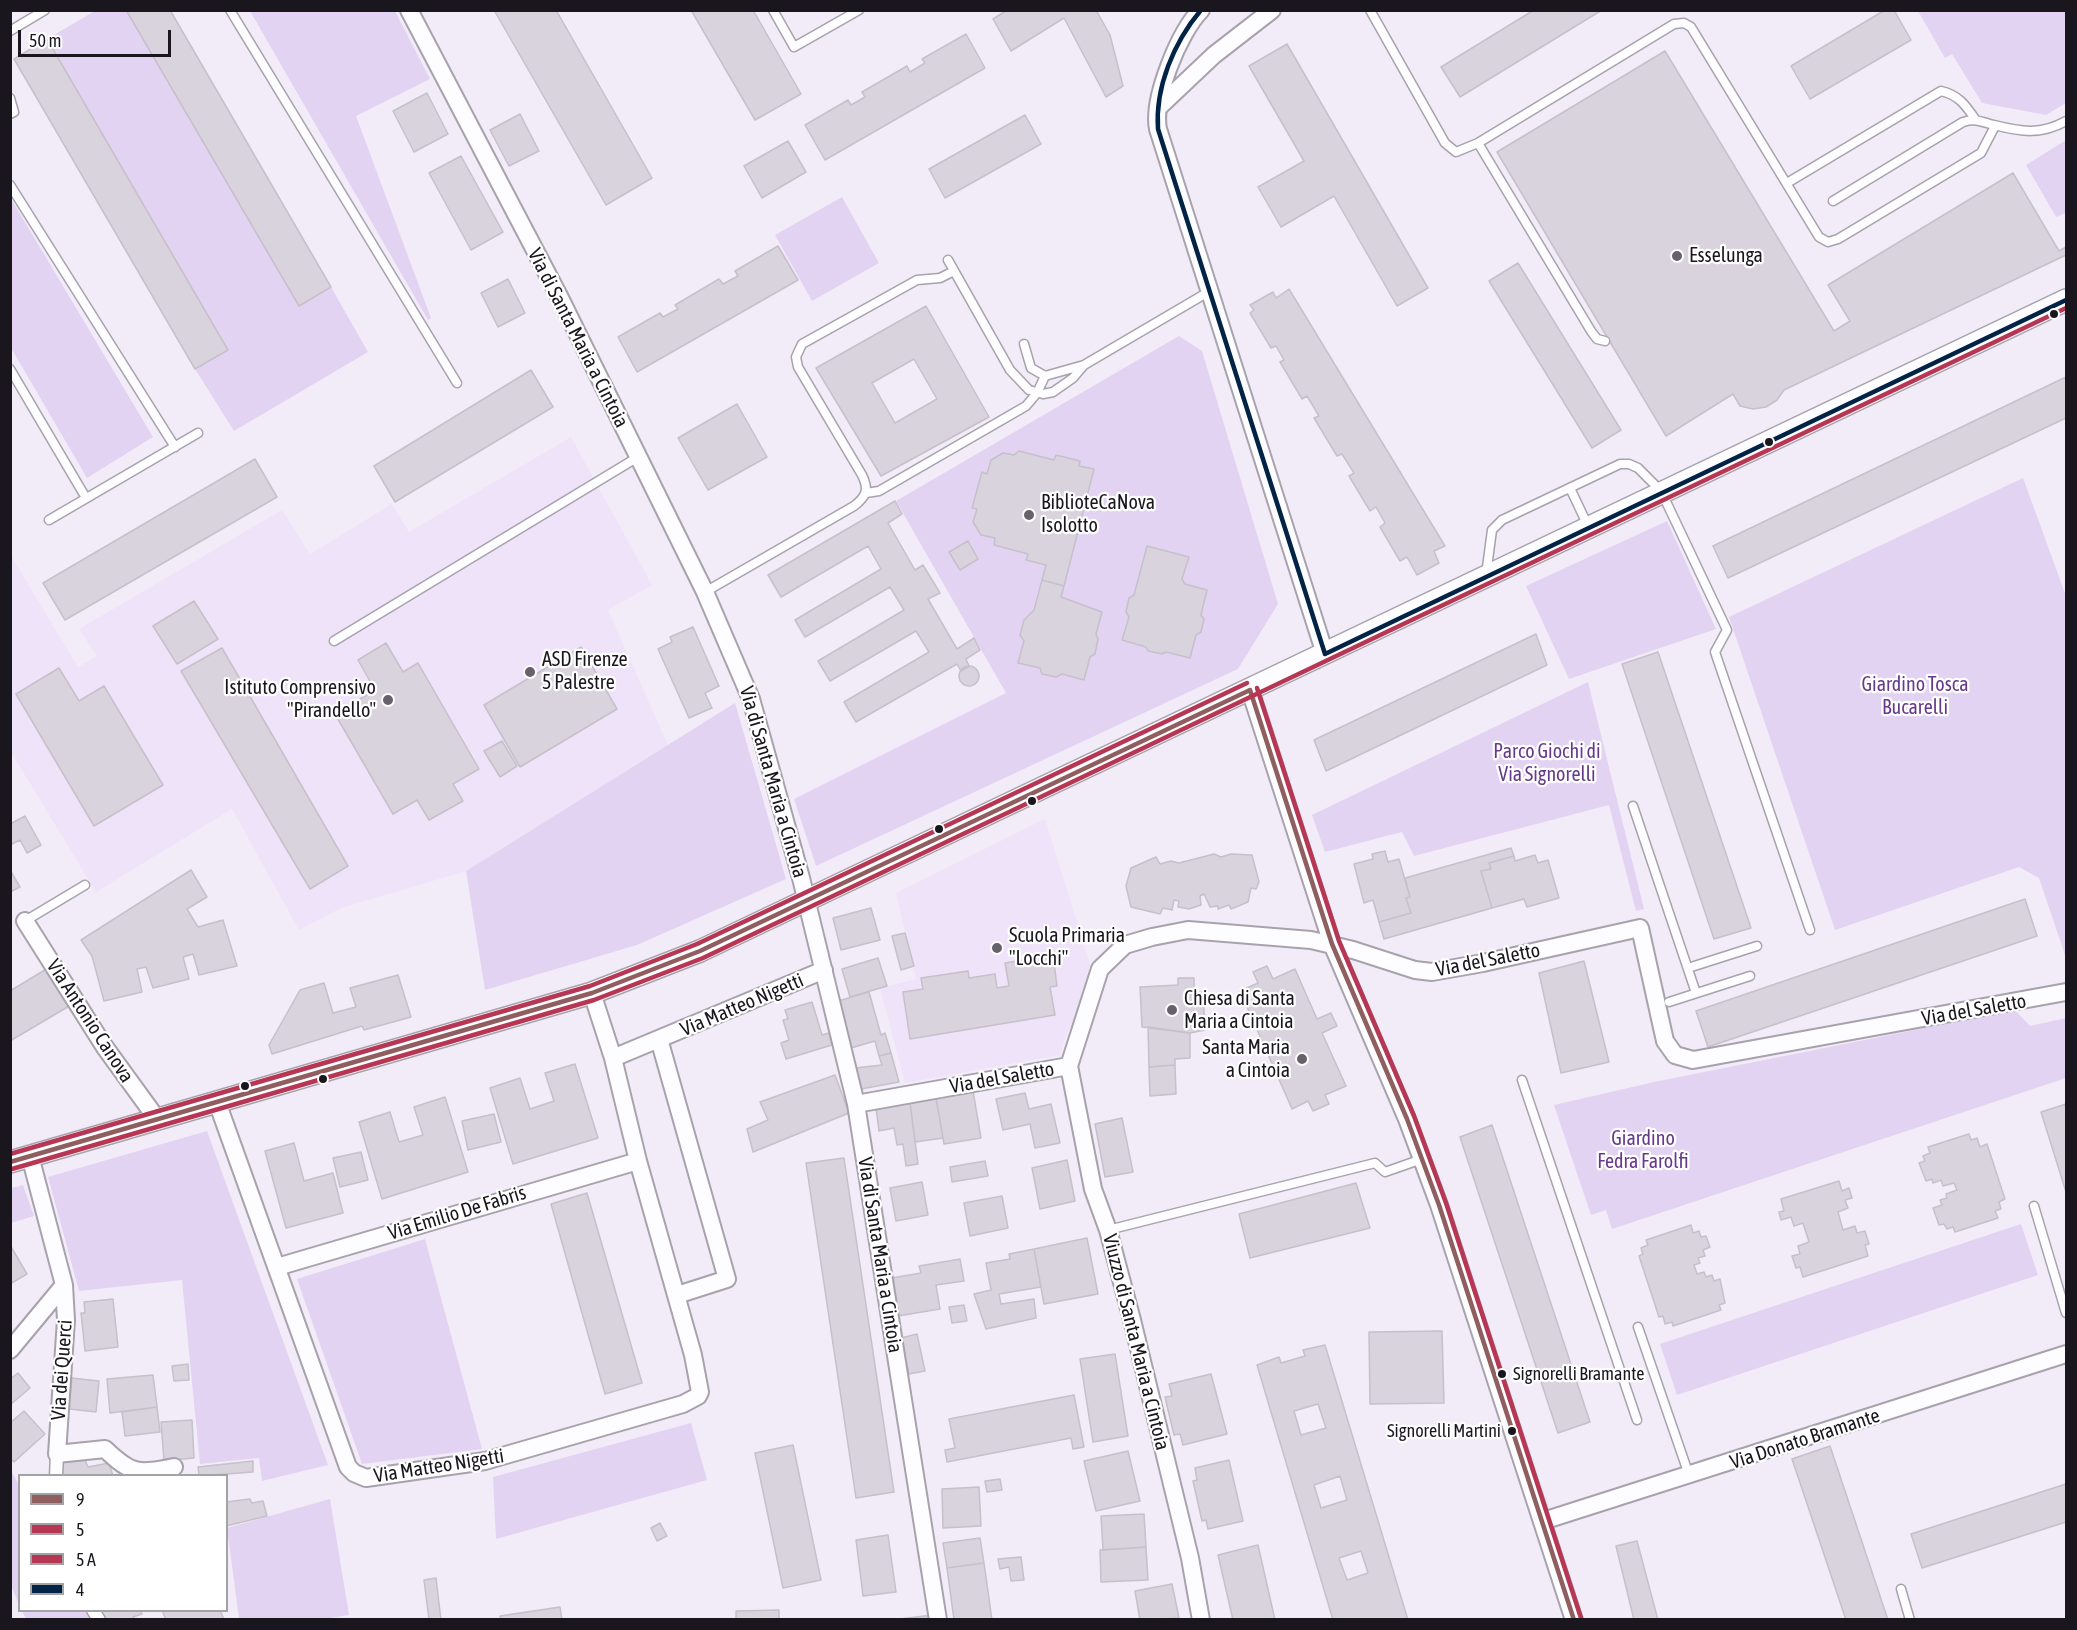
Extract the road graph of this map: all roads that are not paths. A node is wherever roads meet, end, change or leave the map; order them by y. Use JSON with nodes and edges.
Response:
{"nodes":[{"id":1,"x":45,"y":10,"type":"edge"},
{"id":2,"x":230,"y":10,"type":"edge"},
{"id":3,"x":410,"y":10,"type":"edge"},
{"id":4,"x":773,"y":10,"type":"edge"},
{"id":5,"x":859,"y":10,"type":"edge"},
{"id":6,"x":1202,"y":10,"type":"edge"},
{"id":7,"x":1272,"y":10,"type":"edge"},
{"id":8,"x":1371,"y":10,"type":"edge"},
{"id":9,"x":10,"y":31,"type":"edge"},
{"id":10,"x":10,"y":98,"type":"edge"},
{"id":11,"x":1159,"y":106,"type":"junction"},
{"id":12,"x":10,"y":114,"type":"edge"},
{"id":13,"x":1975,"y":118,"type":"junction"},
{"id":14,"x":2067,"y":121,"type":"edge"},
{"id":15,"x":1995,"y":126,"type":"junction"},
{"id":16,"x":1478,"y":143,"type":"junction"},
{"id":17,"x":1787,"y":183,"type":"junction"},
{"id":18,"x":10,"y":185,"type":"edge"},
{"id":19,"x":1833,"y":201,"type":"dead end"},
{"id":20,"x":948,"y":260,"type":"dead end"},
{"id":21,"x":954,"y":271,"type":"junction"},
{"id":22,"x":1210,"y":291,"type":"junction"},
{"id":23,"x":2067,"y":300,"type":"edge"},
{"id":24,"x":1605,"y":341,"type":"dead end"},
{"id":25,"x":1024,"y":344,"type":"dead end"},
{"id":26,"x":1084,"y":365,"type":"junction"},
{"id":27,"x":10,"y":369,"type":"edge"},
{"id":28,"x":1045,"y":376,"type":"junction"},
{"id":29,"x":457,"y":383,"type":"dead end"},
{"id":30,"x":1037,"y":393,"type":"junction"},
{"id":31,"x":198,"y":433,"type":"dead end"},
{"id":32,"x":175,"y":447,"type":"junction"},
{"id":33,"x":638,"y":457,"type":"junction"},
{"id":34,"x":1570,"y":488,"type":"junction"},
{"id":35,"x":1661,"y":491,"type":"junction"},
{"id":36,"x":866,"y":493,"type":"junction"},
{"id":37,"x":86,"y":498,"type":"junction"},
{"id":38,"x":49,"y":520,"type":"dead end"},
{"id":39,"x":1589,"y":526,"type":"junction"},
{"id":40,"x":1486,"y":576,"type":"junction"},
{"id":41,"x":705,"y":592,"type":"junction"},
{"id":42,"x":334,"y":641,"type":"dead end"},
{"id":43,"x":1324,"y":654,"type":"junction"},
{"id":44,"x":1250,"y":690,"type":"junction"},
{"id":45,"x":1633,"y":806,"type":"dead end"},
{"id":46,"x":85,"y":885,"type":"dead end"},
{"id":47,"x":807,"y":900,"type":"junction"},
{"id":48,"x":25,"y":921,"type":"joint"},
{"id":49,"x":1810,"y":930,"type":"dead end"},
{"id":50,"x":1332,"y":944,"type":"junction"},
{"id":51,"x":1757,"y":946,"type":"dead end"},
{"id":52,"x":1688,"y":968,"type":"junction"},
{"id":53,"x":824,"y":970,"type":"junction"},
{"id":54,"x":1750,"y":976,"type":"dead end"},
{"id":55,"x":2067,"y":992,"type":"edge"},
{"id":56,"x":592,"y":993,"type":"junction"},
{"id":57,"x":1696,"y":993,"type":"junction"},
{"id":58,"x":1670,"y":1002,"type":"dead end"},
{"id":59,"x":659,"y":1039,"type":"junction"},
{"id":60,"x":613,"y":1058,"type":"junction"},
{"id":61,"x":1069,"y":1066,"type":"junction"},
{"id":62,"x":1522,"y":1080,"type":"dead end"},
{"id":63,"x":216,"y":1102,"type":"junction"},
{"id":64,"x":856,"y":1104,"type":"junction"},
{"id":65,"x":157,"y":1119,"type":"junction"},
{"id":66,"x":20,"y":1159,"type":"edge"},
{"id":67,"x":1422,"y":1159,"type":"junction"},
{"id":68,"x":638,"y":1161,"type":"junction"},
{"id":69,"x":2034,"y":1206,"type":"dead end"},
{"id":70,"x":1108,"y":1230,"type":"junction"},
{"id":71,"x":277,"y":1267,"type":"junction"},
{"id":72,"x":64,"y":1285,"type":"junction"},
{"id":73,"x":676,"y":1295,"type":"junction"},
{"id":74,"x":2067,"y":1313,"type":"edge"},
{"id":75,"x":1638,"y":1327,"type":"dead end"},
{"id":76,"x":10,"y":1350,"type":"edge"},
{"id":77,"x":2067,"y":1354,"type":"edge"},
{"id":78,"x":1637,"y":1420,"type":"dead end"},
{"id":79,"x":57,"y":1454,"type":"junction"},
{"id":80,"x":174,"y":1467,"type":"dead end"},
{"id":81,"x":56,"y":1474,"type":"edge"},
{"id":82,"x":142,"y":1474,"type":"edge"},
{"id":83,"x":1689,"y":1475,"type":"junction"},
{"id":84,"x":1543,"y":1521,"type":"junction"},
{"id":85,"x":1901,"y":1589,"type":"dead end"},
{"id":86,"x":938,"y":1620,"type":"edge"},
{"id":87,"x":1201,"y":1620,"type":"edge"},
{"id":88,"x":1574,"y":1620,"type":"edge"},
{"id":89,"x":1910,"y":1620,"type":"edge"}],
"edges":[{"from":1,"to":9,"type":"lane"},
{"from":2,"to":29,"type":"lane"},
{"from":3,"to":33,"type":"street","name":"Via di Santa Maria a Cintoia"},
{"from":4,"to":5,"type":"lane"},
{"from":6,"to":11,"type":"street"},
{"from":7,"to":11,"type":"street"},
{"from":8,"to":16,"type":"lane"},
{"from":10,"to":12,"type":"lane"},
{"from":11,"to":22,"type":"street"},
{"from":13,"to":15,"type":"lane"},
{"from":13,"to":17,"type":"lane"},
{"from":13,"to":19,"type":"lane"},
{"from":14,"to":15,"type":"lane"},
{"from":15,"to":17,"type":"lane"},
{"from":16,"to":17,"type":"lane"},
{"from":16,"to":24,"type":"lane"},
{"from":18,"to":32,"type":"lane"},
{"from":20,"to":21,"type":"lane"},
{"from":21,"to":30,"type":"lane"},
{"from":21,"to":36,"type":"lane"},
{"from":22,"to":26,"type":"lane"},
{"from":22,"to":43,"type":"street"},
{"from":23,"to":35,"type":"street"},
{"from":25,"to":28,"type":"lane"},
{"from":26,"to":28,"type":"lane"},
{"from":26,"to":30,"type":"lane"},
{"from":27,"to":37,"type":"lane"},
{"from":28,"to":30,"type":"lane"},
{"from":30,"to":36,"type":"lane"},
{"from":31,"to":32,"type":"lane"},
{"from":32,"to":37,"type":"lane"},
{"from":33,"to":41,"type":"street","name":"Via di Santa Maria a Cintoia"},
{"from":33,"to":42,"type":"lane"},
{"from":34,"to":35,"type":"lane"},
{"from":34,"to":39,"type":"lane"},
{"from":34,"to":40,"type":"lane"},
{"from":35,"to":39,"type":"street"},
{"from":35,"to":49,"type":"lane"},
{"from":36,"to":41,"type":"lane"},
{"from":37,"to":38,"type":"lane"},
{"from":39,"to":40,"type":"street"},
{"from":40,"to":43,"type":"street"},
{"from":41,"to":47,"type":"street","name":"Via di Santa Maria a Cintoia"},
{"from":43,"to":44,"type":"street"},
{"from":44,"to":47,"type":"street"},
{"from":44,"to":50,"type":"street"},
{"from":45,"to":52,"type":"lane"},
{"from":46,"to":48,"type":"lane"},
{"from":47,"to":53,"type":"street","name":"Via di Santa Maria a Cintoia"},
{"from":47,"to":56,"type":"street"},
{"from":48,"to":65,"type":"street","name":"Via Antonio Canova"},
{"from":50,"to":55,"type":"street","name":"Via del Saletto"},
{"from":50,"to":61,"type":"street","name":"Via del Saletto"},
{"from":50,"to":67,"type":"street"},
{"from":51,"to":52,"type":"lane"},
{"from":52,"to":57,"type":"lane"},
{"from":53,"to":59,"type":"street","name":"Via Matteo Nigetti"},
{"from":53,"to":64,"type":"street","name":"Via di Santa Maria a Cintoia"},
{"from":54,"to":57,"type":"lane"},
{"from":56,"to":60,"type":"street","name":"Via Matteo Nigetti"},
{"from":56,"to":63,"type":"street"},
{"from":57,"to":58,"type":"lane"},
{"from":59,"to":60,"type":"street","name":"Via Matteo Nigetti"},
{"from":59,"to":73,"type":"street","name":"Via Matteo Nigetti"},
{"from":60,"to":68,"type":"street","name":"Via Matteo Nigetti"},
{"from":61,"to":64,"type":"street","name":"Via del Saletto"},
{"from":61,"to":70,"type":"street","name":"Viuzzo di Santa Maria a Cintoia"},
{"from":62,"to":78,"type":"lane"},
{"from":63,"to":65,"type":"street"},
{"from":63,"to":71,"type":"street","name":"Via Matteo Nigetti"},
{"from":64,"to":86,"type":"street","name":"Via di Santa Maria a Cintoia"},
{"from":65,"to":66,"type":"street"},
{"from":66,"to":72,"type":"street","name":"Via dei Querci"},
{"from":67,"to":70,"type":"lane"},
{"from":67,"to":84,"type":"street"},
{"from":68,"to":71,"type":"street","name":"Via Emilio De Fabris"},
{"from":68,"to":73,"type":"street","name":"Via Matteo Nigetti"},
{"from":69,"to":74,"type":"lane"},
{"from":70,"to":87,"type":"street","name":"Viuzzo di Santa Maria a Cintoia"},
{"from":71,"to":73,"type":"street","name":"Via Matteo Nigetti"},
{"from":72,"to":76,"type":"street","name":"Via dei Querci"},
{"from":72,"to":79,"type":"street","name":"Via dei Querci"},
{"from":75,"to":83,"type":"lane"},
{"from":77,"to":83,"type":"street","name":"Via Donato Bramante"},
{"from":79,"to":81,"type":"street","name":"Via dei Querci"},
{"from":79,"to":82,"type":"street"},
{"from":80,"to":82,"type":"street"},
{"from":83,"to":84,"type":"street","name":"Via Donato Bramante"},
{"from":84,"to":88,"type":"street"},
{"from":85,"to":89,"type":"lane"}]}
